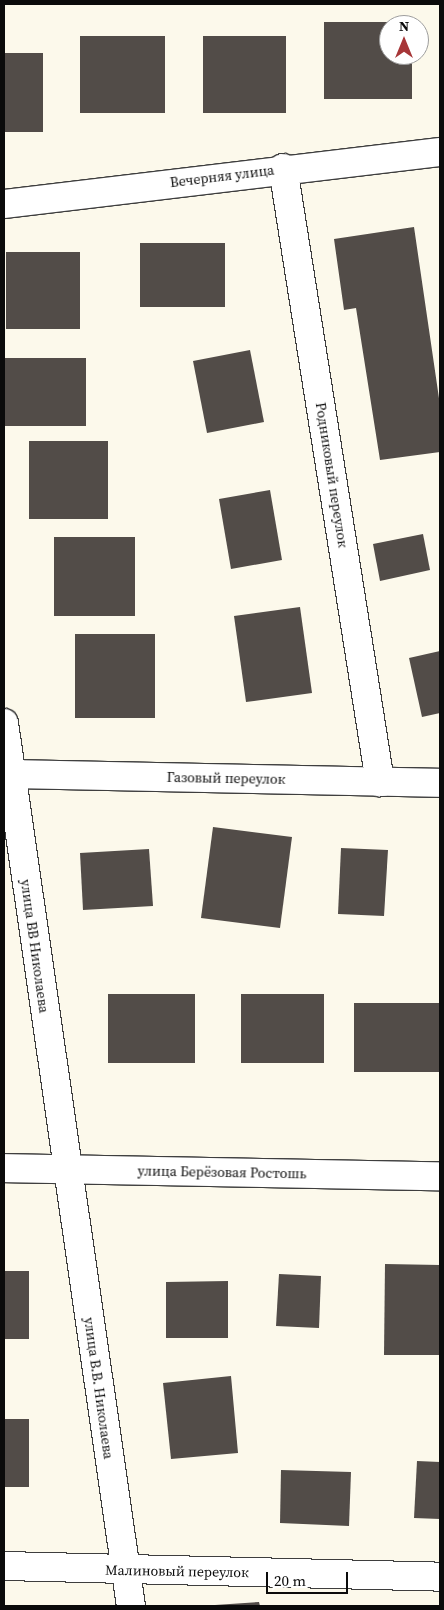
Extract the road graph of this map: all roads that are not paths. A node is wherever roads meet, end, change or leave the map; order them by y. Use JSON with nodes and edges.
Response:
{"nodes":[{"id":1,"x":440,"y":152,"type":"edge"},
{"id":2,"x":283,"y":168,"type":"junction"},
{"id":3,"x":4,"y":204,"type":"edge"},
{"id":4,"x":4,"y":723,"type":"edge"},
{"id":5,"x":12,"y":774,"type":"junction"},
{"id":6,"x":380,"y":782,"type":"junction"},
{"id":7,"x":440,"y":783,"type":"edge"},
{"id":8,"x":4,"y":1168,"type":"edge"},
{"id":9,"x":66,"y":1169,"type":"junction"},
{"id":10,"x":440,"y":1176,"type":"edge"},
{"id":11,"x":4,"y":1566,"type":"edge"},
{"id":12,"x":126,"y":1569,"type":"junction"},
{"id":13,"x":440,"y":1577,"type":"edge"},
{"id":14,"x":131,"y":1606,"type":"edge"}],
"edges":[{"from":1,"to":2,"type":"street","name":"Вечерняя улица"},
{"from":2,"to":3,"type":"street","name":"Вечерняя улица"},
{"from":2,"to":6,"type":"street","name":"Родниковый переулок"},
{"from":4,"to":5,"type":"street","name":"улица ВВ Николаева"},
{"from":5,"to":6,"type":"street","name":"Газовый переулок"},
{"from":5,"to":9,"type":"street","name":"улица ВВ Николаева"},
{"from":6,"to":7,"type":"street","name":"Газовый переулок"},
{"from":8,"to":9,"type":"street","name":"улица Берёзовая Ростошь"},
{"from":9,"to":10,"type":"street","name":"улица Берёзовая Ростошь"},
{"from":9,"to":12,"type":"street","name":"улица В.В. Николаева"},
{"from":11,"to":12,"type":"street","name":"Малиновый переулок"},
{"from":12,"to":13,"type":"street","name":"Малиновый переулок"},
{"from":12,"to":14,"type":"street","name":"улица В.В. Николаева"}]}
